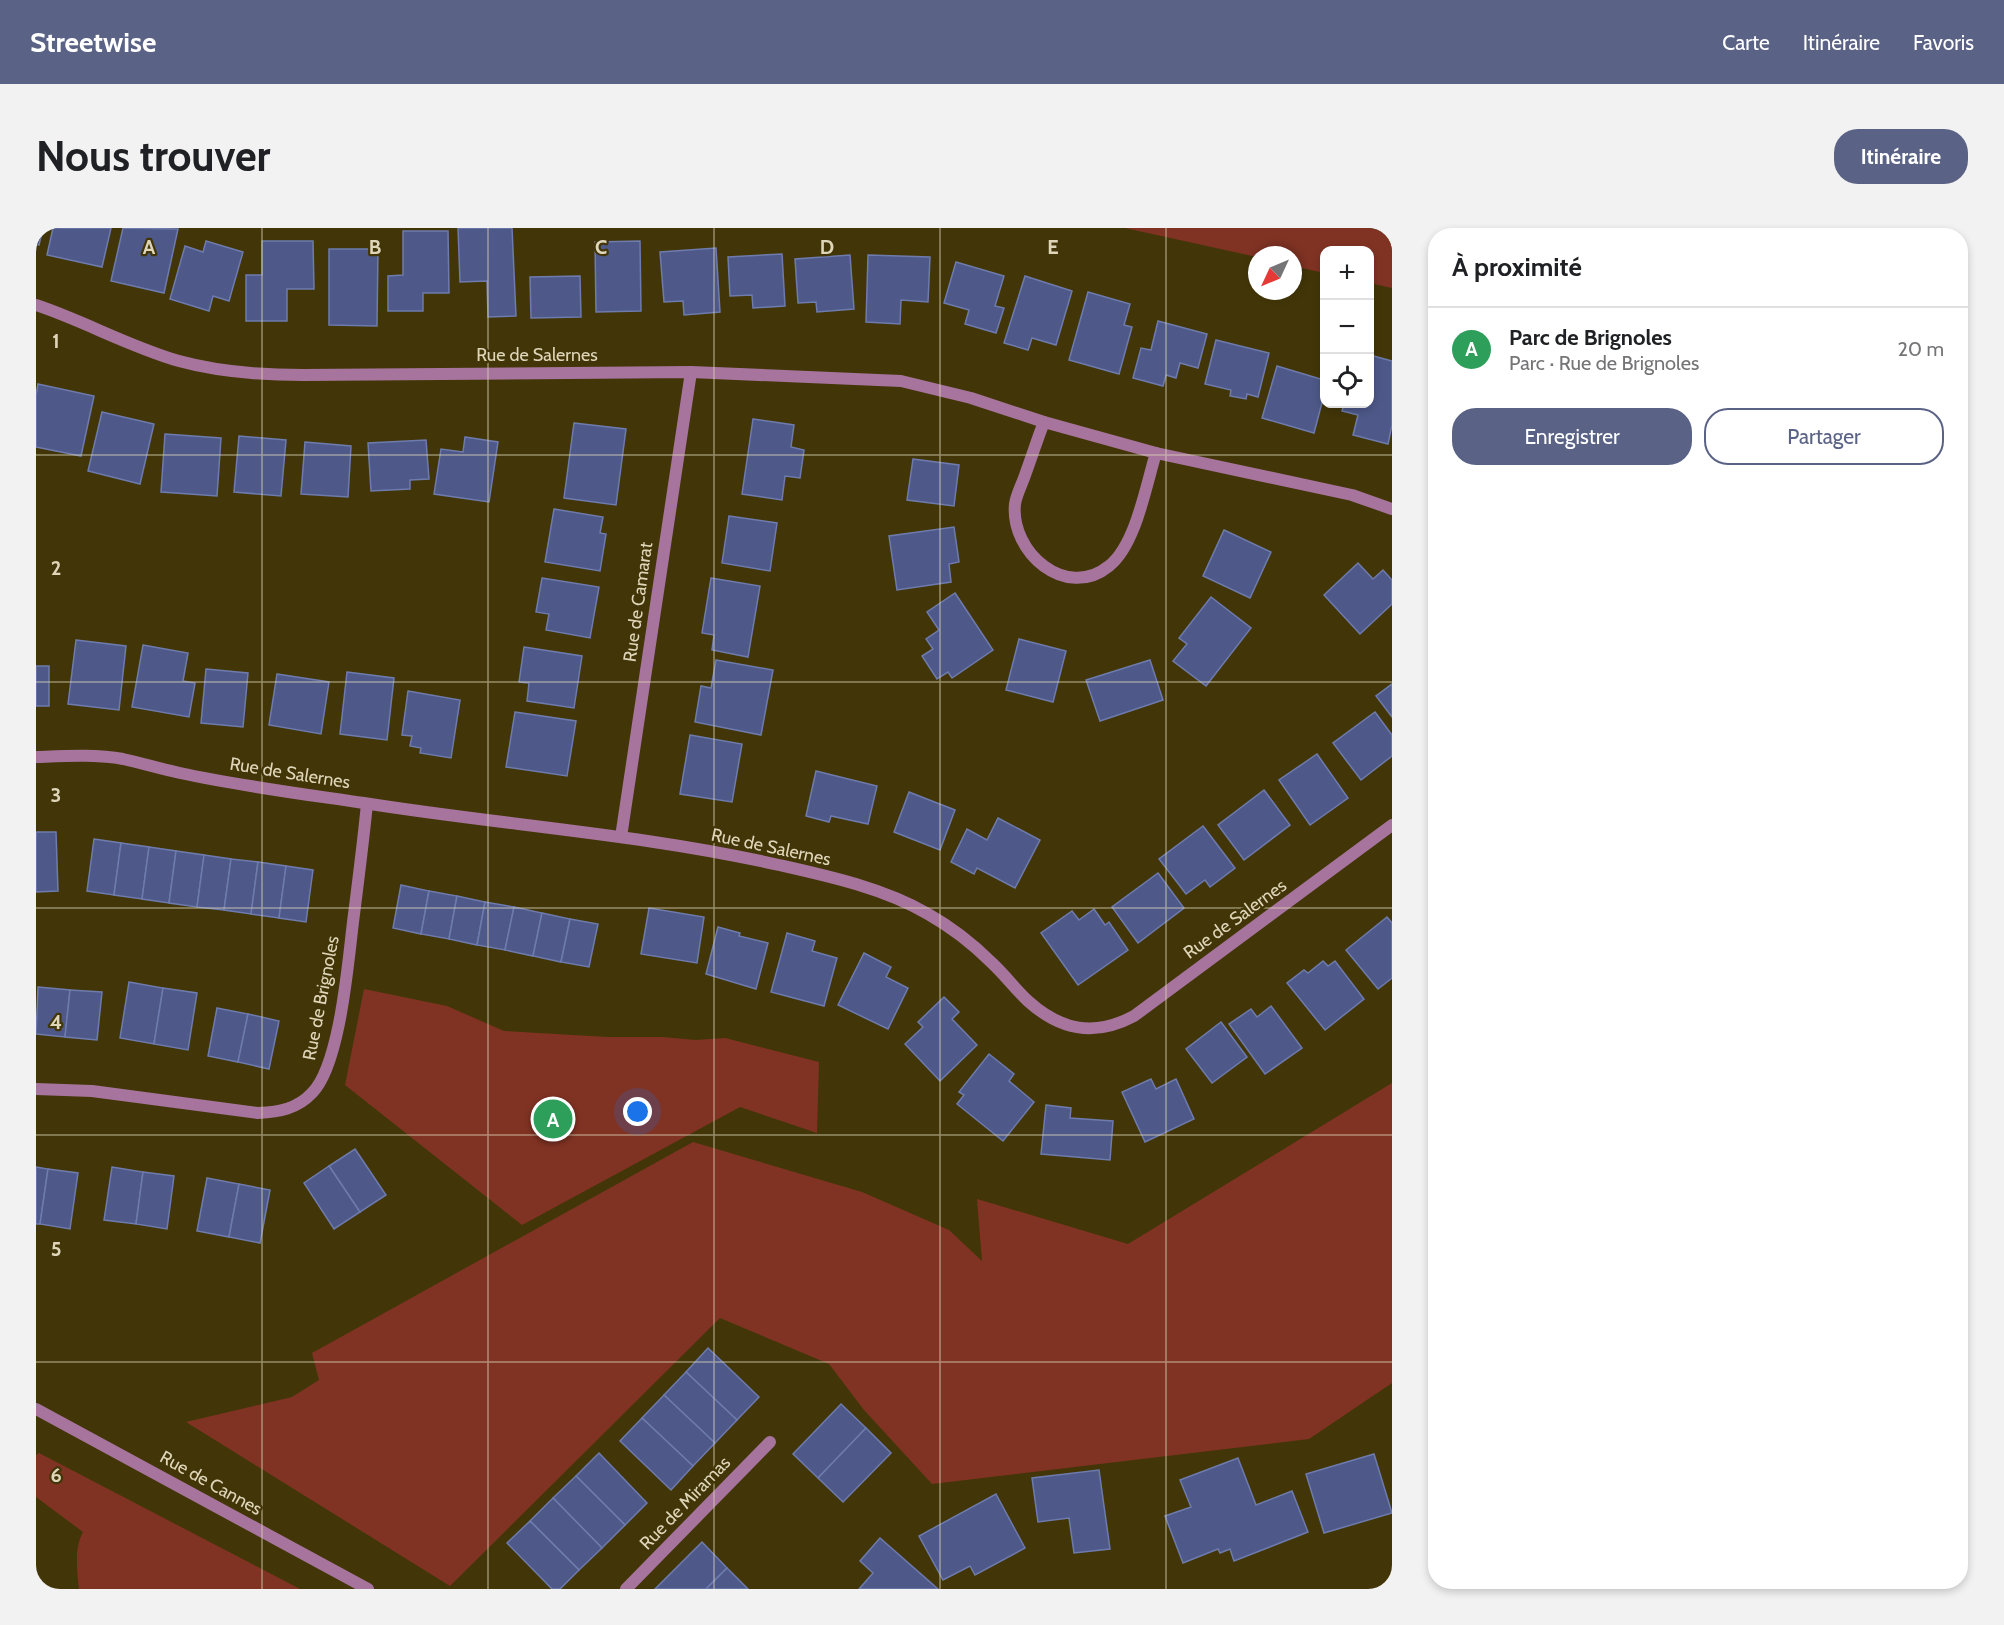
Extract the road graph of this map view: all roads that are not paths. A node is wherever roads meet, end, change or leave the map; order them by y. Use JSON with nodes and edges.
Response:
{"nodes":[{"id":1,"x":36,"y":305,"type":"edge"},
{"id":2,"x":691,"y":372,"type":"junction"},
{"id":3,"x":1044,"y":422,"type":"junction"},
{"id":4,"x":1156,"y":453,"type":"junction"},
{"id":5,"x":1392,"y":509,"type":"edge"},
{"id":6,"x":36,"y":756,"type":"edge"},
{"id":7,"x":367,"y":804,"type":"junction"},
{"id":8,"x":1392,"y":825,"type":"edge"},
{"id":9,"x":621,"y":837,"type":"junction"},
{"id":10,"x":36,"y":1089,"type":"edge"},
{"id":11,"x":36,"y":1409,"type":"edge"},
{"id":12,"x":770,"y":1442,"type":"dead end"},
{"id":13,"x":368,"y":1589,"type":"edge"},
{"id":14,"x":626,"y":1589,"type":"edge"}],
"edges":[{"from":1,"to":2,"type":"street","name":"Rue de Salernes"},
{"from":2,"to":3,"type":"street","name":"Rue de Salernes"},
{"from":2,"to":9,"type":"street","name":"Rue de Camarat"},
{"from":3,"to":4,"type":"street","name":"Rue de Salernes"},
{"from":3,"to":4,"type":"street"},
{"from":4,"to":5,"type":"street","name":"Rue de Salernes"},
{"from":6,"to":7,"type":"street","name":"Rue de Salernes"},
{"from":7,"to":9,"type":"street","name":"Rue de Salernes"},
{"from":7,"to":10,"type":"street","name":"Rue de Brignoles"},
{"from":8,"to":9,"type":"street","name":"Rue de Salernes"},
{"from":11,"to":13,"type":"street","name":"Rue de Cannes"},
{"from":12,"to":14,"type":"street","name":"Rue de Miramas"}]}
